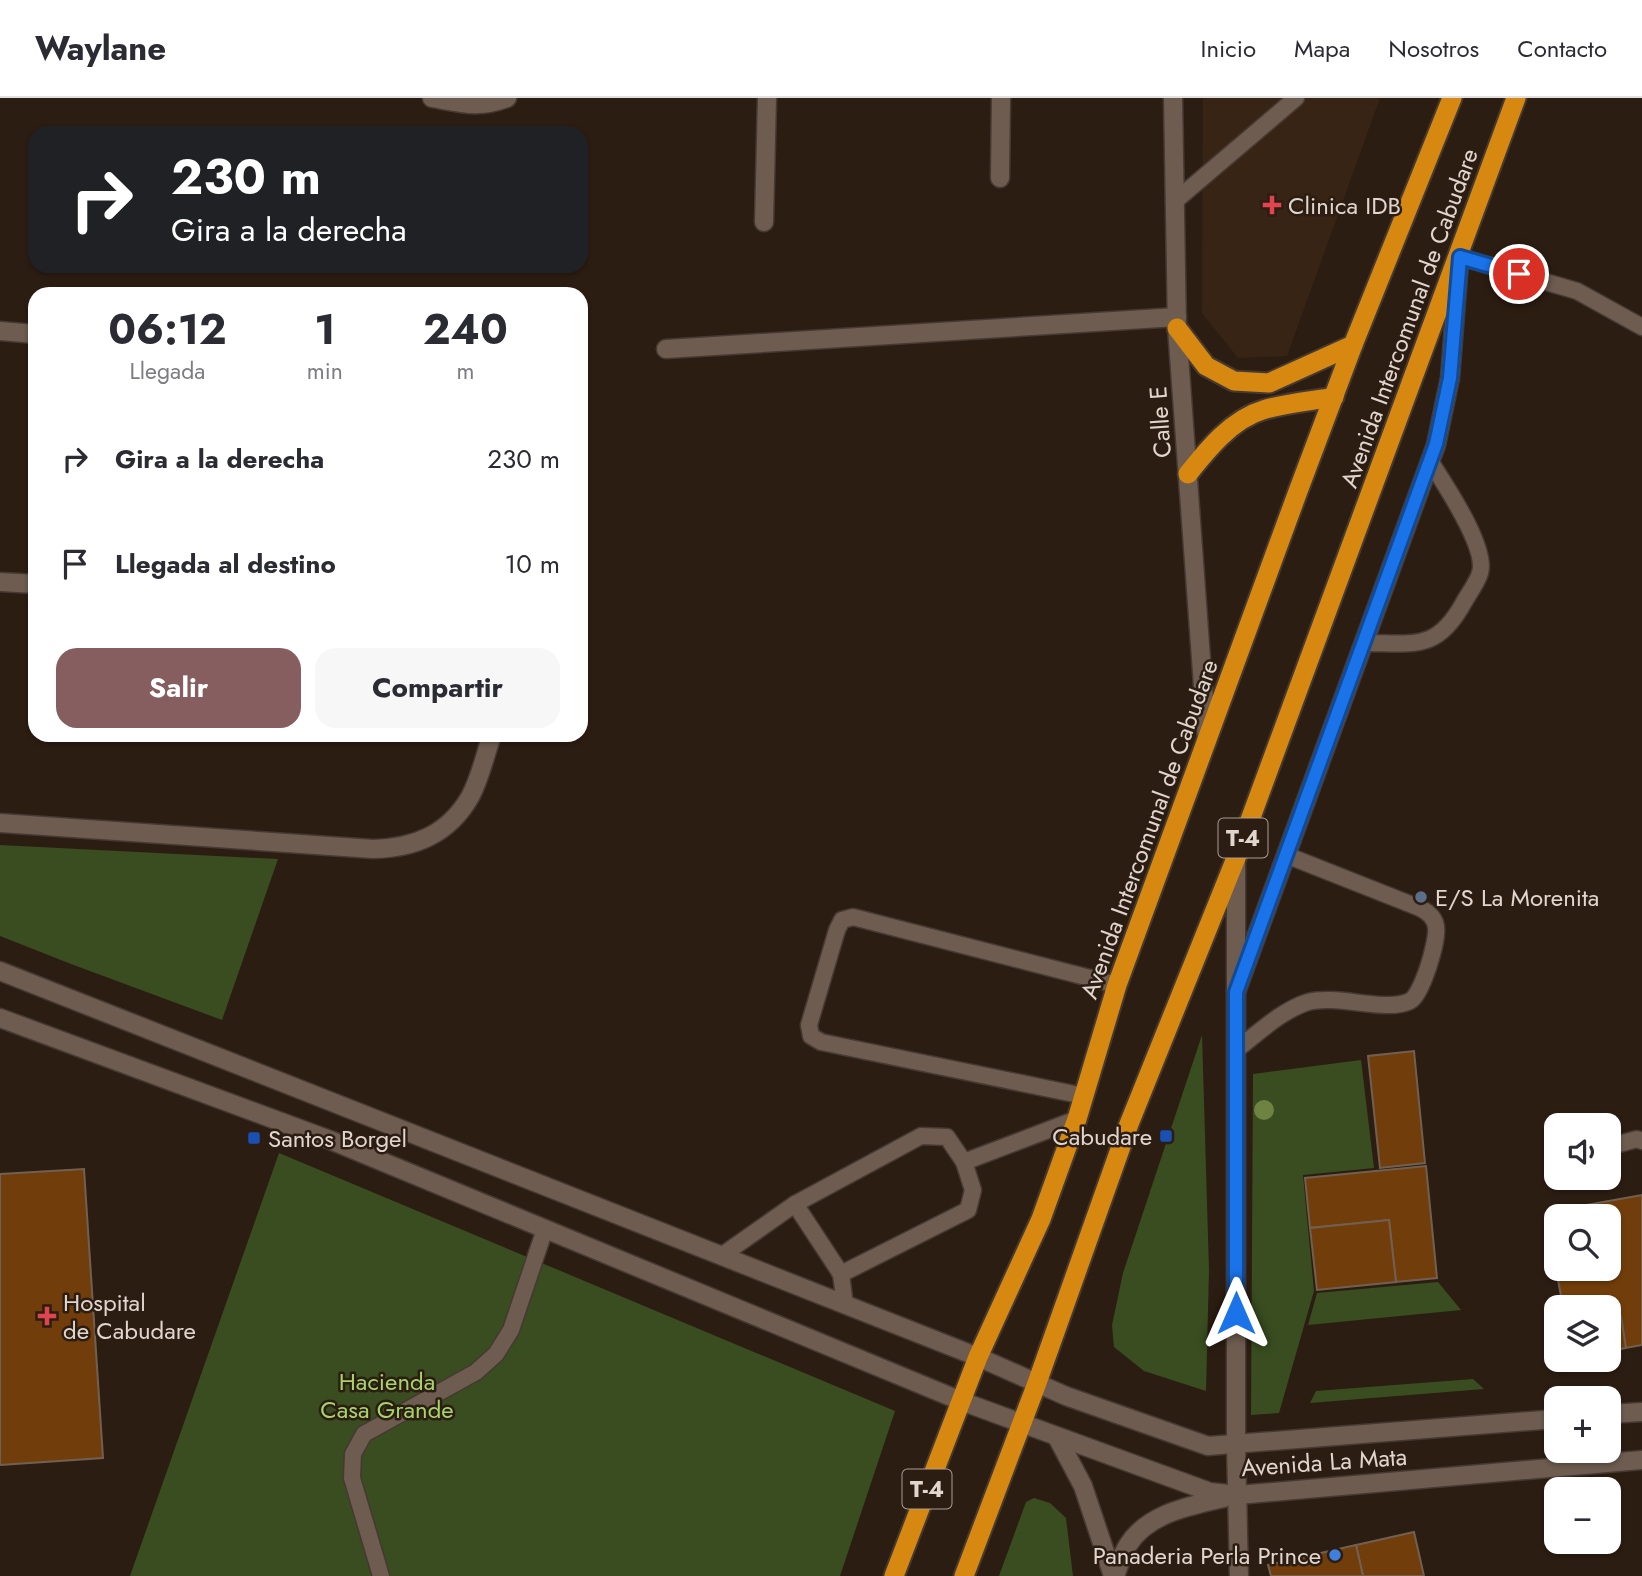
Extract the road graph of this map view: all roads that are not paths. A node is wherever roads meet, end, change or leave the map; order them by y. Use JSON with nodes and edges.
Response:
{"nodes":[{"id":1,"x":432,"y":98,"type":"edge"},
{"id":2,"x":507,"y":98,"type":"edge"},
{"id":3,"x":767,"y":98,"type":"edge"},
{"id":4,"x":1001,"y":98,"type":"edge"},
{"id":5,"x":1173,"y":98,"type":"edge"},
{"id":6,"x":1296,"y":98,"type":"edge"},
{"id":7,"x":1452,"y":98,"type":"edge"},
{"id":8,"x":1516,"y":98,"type":"edge"},
{"id":9,"x":1000,"y":178,"type":"dead end"},
{"id":10,"x":1174,"y":202,"type":"junction"},
{"id":11,"x":764,"y":222,"type":"dead end"},
{"id":12,"x":1460,"y":253,"type":"junction"},
{"id":13,"x":1177,"y":323,"type":"junction"},
{"id":14,"x":1642,"y":327,"type":"edge"},
{"id":15,"x":0,"y":331,"type":"edge"},
{"id":16,"x":28,"y":333,"type":"edge"},
{"id":17,"x":1353,"y":345,"type":"junction"},
{"id":18,"x":666,"y":349,"type":"dead end"},
{"id":19,"x":1334,"y":397,"type":"junction"},
{"id":20,"x":1430,"y":461,"type":"junction"},
{"id":21,"x":1188,"y":474,"type":"junction"},
{"id":22,"x":0,"y":582,"type":"edge"},
{"id":23,"x":28,"y":584,"type":"edge"},
{"id":24,"x":1363,"y":643,"type":"junction"},
{"id":25,"x":1207,"y":741,"type":"junction"},
{"id":26,"x":490,"y":742,"type":"edge"},
{"id":27,"x":0,"y":823,"type":"edge"},
{"id":28,"x":1286,"y":855,"type":"junction"},
{"id":29,"x":1236,"y":858,"type":"junction"},
{"id":30,"x":0,"y":971,"type":"edge"},
{"id":31,"x":1117,"y":985,"type":"junction"},
{"id":32,"x":1236,"y":992,"type":"junction"},
{"id":33,"x":0,"y":1018,"type":"edge"},
{"id":34,"x":1236,"y":1050,"type":"junction"},
{"id":35,"x":1084,"y":1096,"type":"junction"},
{"id":36,"x":1077,"y":1119,"type":"junction"},
{"id":37,"x":1642,"y":1141,"type":"edge"},
{"id":38,"x":1621,"y":1143,"type":"edge"},
{"id":39,"x":964,"y":1162,"type":"junction"},
{"id":40,"x":795,"y":1204,"type":"junction"},
{"id":41,"x":545,"y":1229,"type":"junction"},
{"id":42,"x":721,"y":1256,"type":"junction"},
{"id":43,"x":841,"y":1274,"type":"junction"},
{"id":44,"x":845,"y":1305,"type":"junction"},
{"id":45,"x":978,"y":1357,"type":"junction"},
{"id":46,"x":1037,"y":1383,"type":"junction"},
{"id":47,"x":961,"y":1401,"type":"junction"},
{"id":48,"x":1642,"y":1412,"type":"edge"},
{"id":49,"x":1621,"y":1413,"type":"edge"},
{"id":50,"x":1544,"y":1420,"type":"edge"},
{"id":51,"x":1020,"y":1424,"type":"junction"},
{"id":52,"x":1057,"y":1437,"type":"junction"},
{"id":53,"x":1236,"y":1444,"type":"junction"},
{"id":54,"x":1642,"y":1460,"type":"edge"},
{"id":55,"x":1238,"y":1495,"type":"junction"},
{"id":56,"x":381,"y":1576,"type":"edge"},
{"id":57,"x":894,"y":1576,"type":"edge"},
{"id":58,"x":964,"y":1576,"type":"edge"},
{"id":59,"x":1114,"y":1576,"type":"edge"},
{"id":60,"x":1239,"y":1576,"type":"edge"}],
"edges":[{"from":1,"to":2,"type":"street"},
{"from":3,"to":11,"type":"street"},
{"from":4,"to":9,"type":"street"},
{"from":5,"to":10,"type":"street","name":"Calle E"},
{"from":6,"to":10,"type":"lane"},
{"from":7,"to":17,"type":"highway","name":"Avenida Intercomunal de Cabudare","number":"T-4"},
{"from":8,"to":12,"type":"highway","name":"Avenida Intercomunal de Cabudare","number":"T-4"},
{"from":10,"to":13,"type":"street","name":"Calle E"},
{"from":12,"to":14,"type":"lane"},
{"from":12,"to":20,"type":"street"},
{"from":12,"to":29,"type":"highway","name":"Avenida Intercomunal de Cabudare","number":"T-4"},
{"from":13,"to":17,"type":"highway"},
{"from":13,"to":18,"type":"street"},
{"from":13,"to":21,"type":"street","name":"Calle E"},
{"from":15,"to":16,"type":"street"},
{"from":17,"to":19,"type":"highway","name":"Avenida Intercomunal de Cabudare","number":"T-4"},
{"from":19,"to":21,"type":"highway"},
{"from":19,"to":25,"type":"highway","name":"Avenida Intercomunal de Cabudare","number":"T-4"},
{"from":20,"to":24,"type":"street"},
{"from":20,"to":24,"type":"lane"},
{"from":21,"to":25,"type":"street","name":"Calle E"},
{"from":22,"to":23,"type":"street"},
{"from":24,"to":28,"type":"street"},
{"from":25,"to":31,"type":"highway","name":"Avenida Intercomunal de Cabudare","number":"T-4"},
{"from":26,"to":27,"type":"street"},
{"from":28,"to":32,"type":"street"},
{"from":28,"to":34,"type":"lane"},
{"from":29,"to":32,"type":"street"},
{"from":29,"to":46,"type":"highway","name":"Avenida Intercomunal de Cabudare","number":"T-4"},
{"from":30,"to":42,"type":"street","name":"Avenida La Mata"},
{"from":31,"to":35,"type":"highway","name":"Avenida Intercomunal de Cabudare","number":"T-4"},
{"from":31,"to":35,"type":"lane"},
{"from":32,"to":34,"type":"street"},
{"from":33,"to":41,"type":"street","name":"Avenida La Mata"},
{"from":34,"to":53,"type":"street"},
{"from":35,"to":36,"type":"highway","name":"Avenida Intercomunal de Cabudare","number":"T-4"},
{"from":36,"to":39,"type":"lane"},
{"from":36,"to":45,"type":"highway","name":"Avenida Intercomunal de Cabudare","number":"T-4"},
{"from":37,"to":38,"type":"lane"},
{"from":39,"to":40,"type":"lane"},
{"from":39,"to":43,"type":"lane"},
{"from":40,"to":42,"type":"lane"},
{"from":40,"to":43,"type":"lane"},
{"from":41,"to":47,"type":"street","name":"Avenida La Mata"},
{"from":41,"to":56,"type":"lane"},
{"from":42,"to":44,"type":"street","name":"Avenida La Mata"},
{"from":43,"to":44,"type":"lane"},
{"from":44,"to":45,"type":"street","name":"Avenida La Mata"},
{"from":45,"to":46,"type":"street","name":"Avenida La Mata"},
{"from":45,"to":47,"type":"highway","name":"Avenida Intercomunal de Cabudare","number":"T-4"},
{"from":46,"to":51,"type":"highway","name":"Avenida Intercomunal de Cabudare","number":"T-4"},
{"from":46,"to":53,"type":"street","name":"Avenida La Mata"},
{"from":47,"to":51,"type":"street","name":"Avenida La Mata"},
{"from":47,"to":57,"type":"highway","name":"Avenida Intercomunal de Cabudare","number":"T-4"},
{"from":48,"to":49,"type":"street"},
{"from":50,"to":53,"type":"street","name":"Avenida La Mata"},
{"from":51,"to":52,"type":"street","name":"Avenida La Mata"},
{"from":51,"to":58,"type":"highway","name":"Avenida Intercomunal de Cabudare","number":"T-4"},
{"from":52,"to":55,"type":"street","name":"Avenida La Mata"},
{"from":52,"to":59,"type":"street"},
{"from":53,"to":55,"type":"street"},
{"from":54,"to":55,"type":"street","name":"Avenida La Mata"},
{"from":55,"to":59,"type":"street"},
{"from":55,"to":60,"type":"street"}]}
